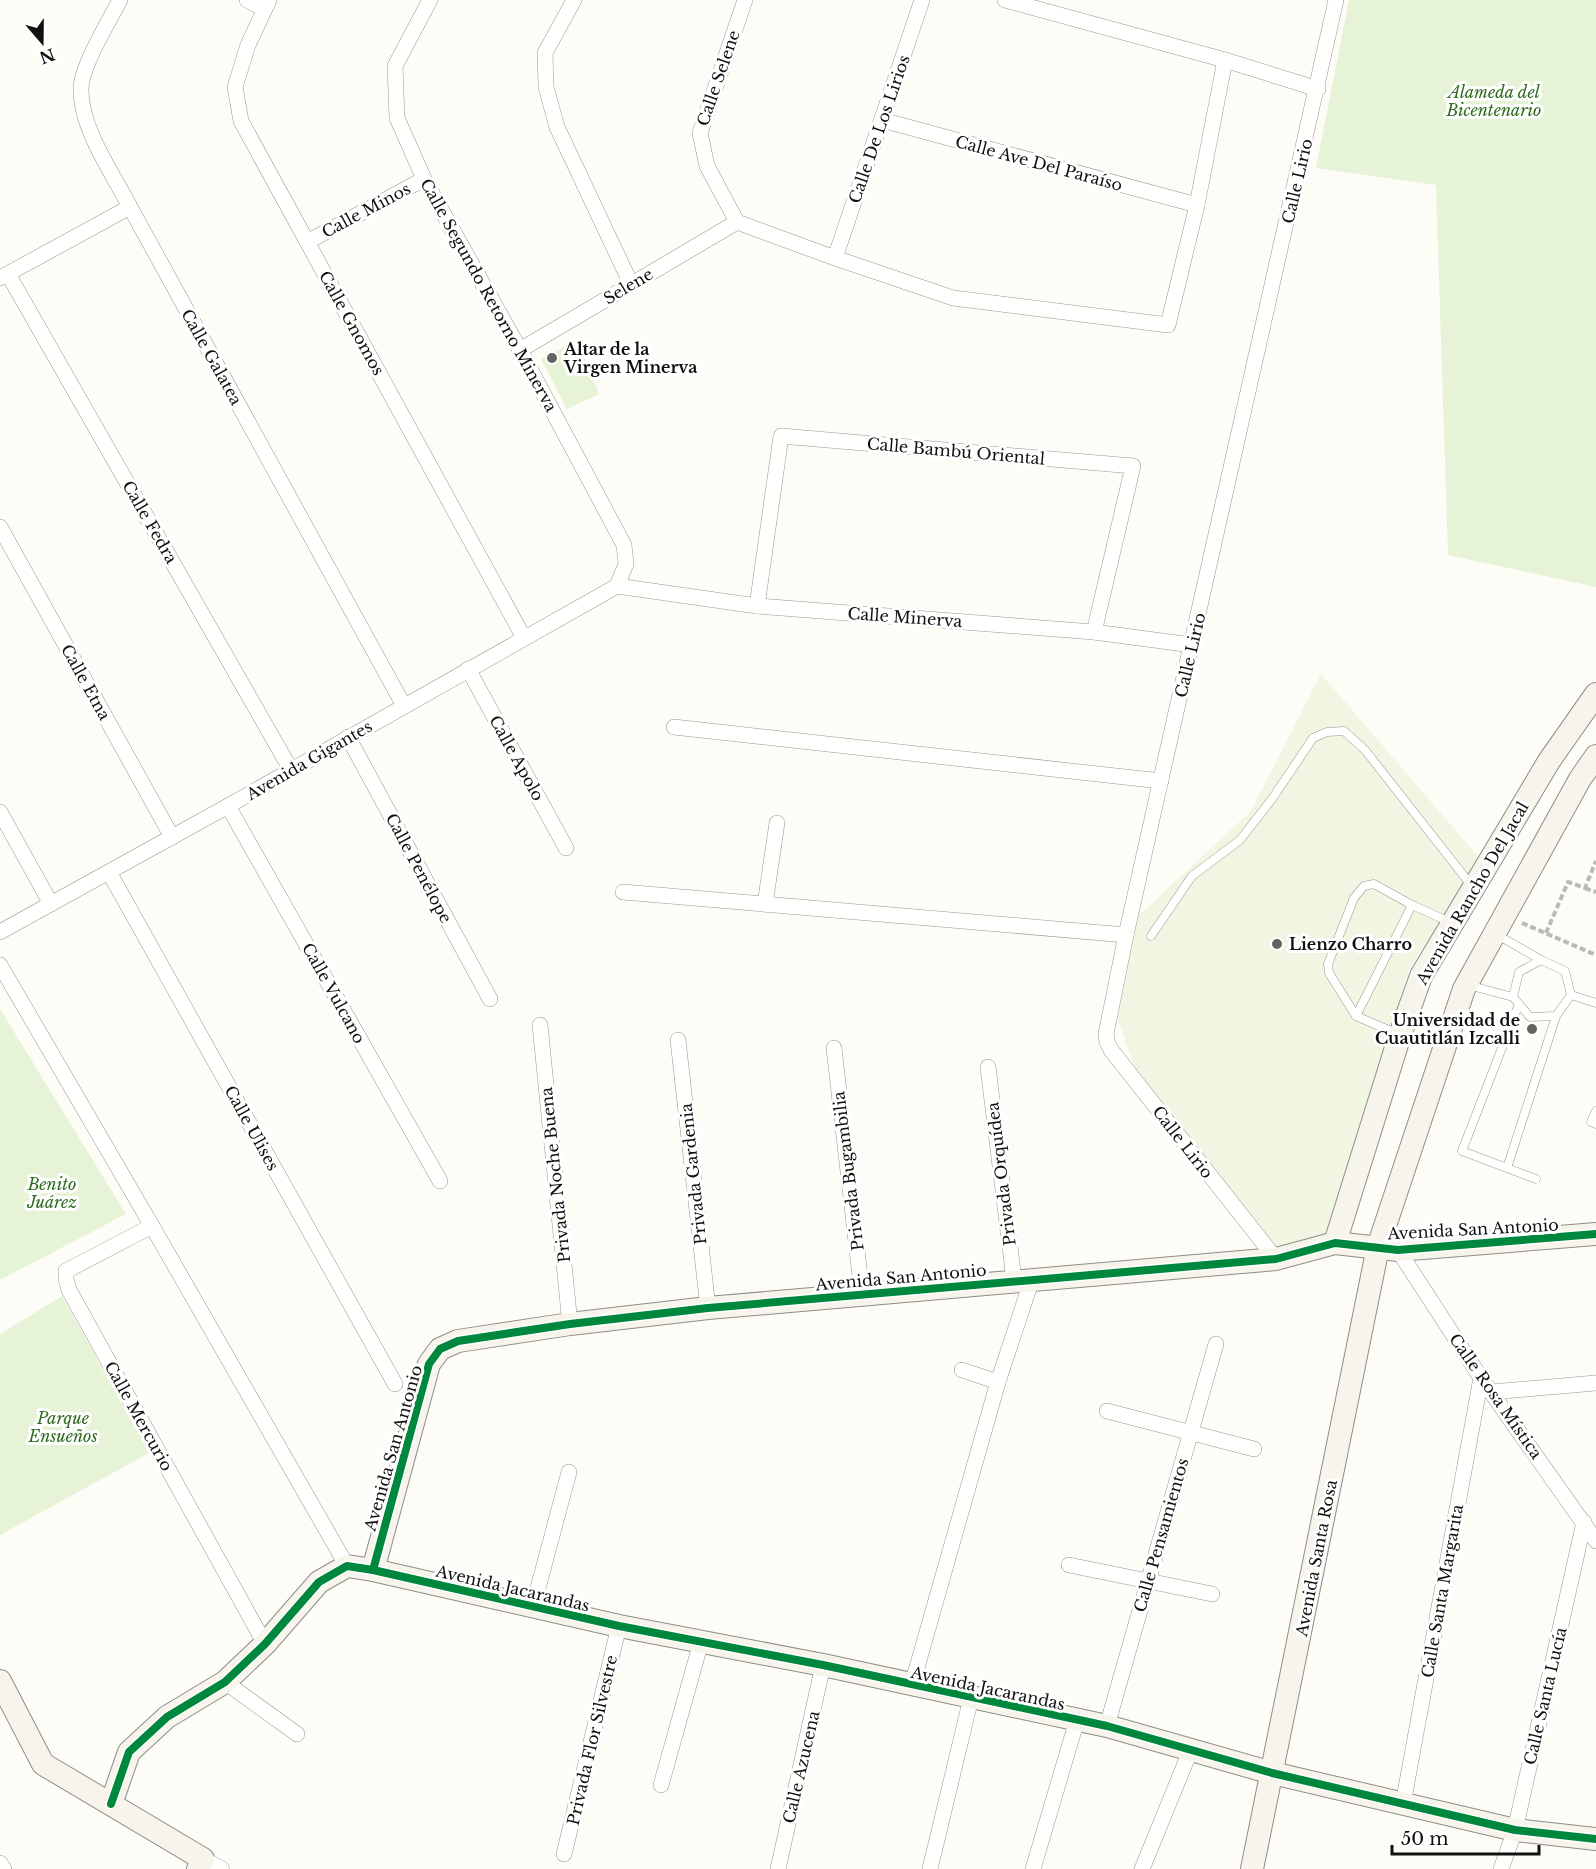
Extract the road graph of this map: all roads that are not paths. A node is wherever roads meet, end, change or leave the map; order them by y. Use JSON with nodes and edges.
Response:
{"nodes":[{"id":1,"x":120,"y":0,"type":"edge"},
{"id":2,"x":247,"y":0,"type":"edge"},
{"id":3,"x":430,"y":0,"type":"edge"},
{"id":4,"x":574,"y":0,"type":"edge"},
{"id":5,"x":745,"y":0,"type":"edge"},
{"id":6,"x":922,"y":0,"type":"edge"},
{"id":7,"x":1005,"y":0,"type":"edge"},
{"id":8,"x":1336,"y":0,"type":"edge"},
{"id":9,"x":267,"y":4,"type":"edge"},
{"id":10,"x":1225,"y":60,"type":"junction"},
{"id":11,"x":1318,"y":89,"type":"junction"},
{"id":12,"x":882,"y":120,"type":"junction"},
{"id":13,"x":424,"y":179,"type":"junction"},
{"id":14,"x":1197,"y":205,"type":"junction"},
{"id":15,"x":130,"y":207,"type":"junction"},
{"id":16,"x":737,"y":222,"type":"junction"},
{"id":17,"x":308,"y":242,"type":"junction"},
{"id":18,"x":835,"y":258,"type":"junction"},
{"id":19,"x":4,"y":276,"type":"edge"},
{"id":20,"x":631,"y":285,"type":"junction"},
{"id":21,"x":520,"y":350,"type":"junction"},
{"id":22,"x":0,"y":527,"type":"edge"},
{"id":23,"x":617,"y":586,"type":"junction"},
{"id":24,"x":757,"y":606,"type":"junction"},
{"id":25,"x":1094,"y":632,"type":"junction"},
{"id":26,"x":524,"y":638,"type":"junction"},
{"id":27,"x":1192,"y":645,"type":"junction"},
{"id":28,"x":468,"y":669,"type":"junction"},
{"id":29,"x":1596,"y":694,"type":"edge"},
{"id":30,"x":404,"y":706,"type":"junction"},
{"id":31,"x":674,"y":727,"type":"dead end"},
{"id":32,"x":348,"y":737,"type":"junction"},
{"id":33,"x":1596,"y":756,"type":"edge"},
{"id":34,"x":1549,"y":761,"type":"junction"},
{"id":35,"x":291,"y":770,"type":"junction"},
{"id":36,"x":1581,"y":779,"type":"junction"},
{"id":37,"x":1161,"y":781,"type":"junction"},
{"id":38,"x":228,"y":806,"type":"junction"},
{"id":39,"x":0,"y":812,"type":"edge"},
{"id":40,"x":777,"y":823,"type":"dead end"},
{"id":41,"x":172,"y":837,"type":"junction"},
{"id":42,"x":566,"y":848,"type":"dead end"},
{"id":43,"x":109,"y":872,"type":"junction"},
{"id":44,"x":1474,"y":888,"type":"junction"},
{"id":45,"x":623,"y":892,"type":"dead end"},
{"id":46,"x":51,"y":904,"type":"junction"},
{"id":47,"x":765,"y":904,"type":"junction"},
{"id":48,"x":1412,"y":904,"type":"junction"},
{"id":49,"x":1453,"y":923,"type":"junction"},
{"id":50,"x":1500,"y":924,"type":"junction"},
{"id":51,"x":0,"y":932,"type":"edge"},
{"id":52,"x":1126,"y":935,"type":"junction"},
{"id":53,"x":1151,"y":936,"type":"dead end"},
{"id":54,"x":1541,"y":960,"type":"junction"},
{"id":55,"x":0,"y":965,"type":"edge"},
{"id":56,"x":1466,"y":985,"type":"junction"},
{"id":57,"x":1571,"y":995,"type":"junction"},
{"id":58,"x":490,"y":999,"type":"dead end"},
{"id":59,"x":1516,"y":1001,"type":"junction"},
{"id":60,"x":1596,"y":1004,"type":"edge"},
{"id":61,"x":1356,"y":1016,"type":"junction"},
{"id":62,"x":1556,"y":1016,"type":"junction"},
{"id":63,"x":540,"y":1025,"type":"dead end"},
{"id":64,"x":1400,"y":1035,"type":"junction"},
{"id":65,"x":678,"y":1040,"type":"dead end"},
{"id":66,"x":834,"y":1048,"type":"dead end"},
{"id":67,"x":988,"y":1067,"type":"dead end"},
{"id":68,"x":1596,"y":1111,"type":"edge"},
{"id":69,"x":1596,"y":1124,"type":"edge"},
{"id":70,"x":1507,"y":1168,"type":"junction"},
{"id":71,"x":1536,"y":1179,"type":"dead end"},
{"id":72,"x":440,"y":1180,"type":"dead end"},
{"id":73,"x":152,"y":1226,"type":"junction"},
{"id":74,"x":1596,"y":1234,"type":"edge"},
{"id":75,"x":1335,"y":1243,"type":"junction"},
{"id":76,"x":1388,"y":1249,"type":"junction"},
{"id":77,"x":1276,"y":1259,"type":"junction"},
{"id":78,"x":1023,"y":1280,"type":"junction"},
{"id":79,"x":862,"y":1294,"type":"junction"},
{"id":80,"x":708,"y":1308,"type":"junction"},
{"id":81,"x":570,"y":1324,"type":"junction"},
{"id":82,"x":1216,"y":1344,"type":"dead end"},
{"id":83,"x":962,"y":1370,"type":"dead end"},
{"id":84,"x":1481,"y":1378,"type":"junction"},
{"id":85,"x":998,"y":1382,"type":"junction"},
{"id":86,"x":1596,"y":1383,"type":"edge"},
{"id":87,"x":395,"y":1384,"type":"dead end"},
{"id":88,"x":1492,"y":1392,"type":"junction"},
{"id":89,"x":1107,"y":1412,"type":"dead end"},
{"id":90,"x":1190,"y":1433,"type":"junction"},
{"id":91,"x":1254,"y":1449,"type":"dead end"},
{"id":92,"x":570,"y":1472,"type":"dead end"},
{"id":93,"x":1584,"y":1522,"type":"junction"},
{"id":94,"x":1596,"y":1541,"type":"edge"},
{"id":95,"x":1069,"y":1564,"type":"dead end"},
{"id":96,"x":347,"y":1566,"type":"junction"},
{"id":97,"x":373,"y":1570,"type":"junction"},
{"id":98,"x":1148,"y":1581,"type":"junction"},
{"id":99,"x":1212,"y":1594,"type":"dead end"},
{"id":100,"x":533,"y":1607,"type":"junction"},
{"id":101,"x":619,"y":1626,"type":"junction"},
{"id":102,"x":700,"y":1642,"type":"junction"},
{"id":103,"x":265,"y":1644,"type":"junction"},
{"id":104,"x":823,"y":1665,"type":"junction"},
{"id":105,"x":0,"y":1681,"type":"edge"},
{"id":106,"x":225,"y":1682,"type":"junction"},
{"id":107,"x":912,"y":1685,"type":"junction"},
{"id":108,"x":971,"y":1698,"type":"junction"},
{"id":109,"x":1077,"y":1720,"type":"junction"},
{"id":110,"x":1107,"y":1726,"type":"junction"},
{"id":111,"x":297,"y":1734,"type":"dead end"},
{"id":112,"x":1191,"y":1749,"type":"junction"},
{"id":113,"x":1272,"y":1773,"type":"junction"},
{"id":114,"x":661,"y":1785,"type":"dead end"},
{"id":115,"x":111,"y":1804,"type":"junction"},
{"id":116,"x":1403,"y":1804,"type":"junction"},
{"id":117,"x":1515,"y":1830,"type":"junction"},
{"id":118,"x":1596,"y":1839,"type":"edge"},
{"id":119,"x":564,"y":1854,"type":"dead end"},
{"id":120,"x":0,"y":1863,"type":"edge"},
{"id":121,"x":208,"y":1866,"type":"edge"},
{"id":122,"x":4,"y":1869,"type":"edge"},
{"id":123,"x":778,"y":1869,"type":"edge"},
{"id":124,"x":930,"y":1869,"type":"edge"},
{"id":125,"x":1033,"y":1869,"type":"edge"},
{"id":126,"x":1142,"y":1869,"type":"edge"},
{"id":127,"x":1252,"y":1869,"type":"edge"},
{"id":128,"x":1501,"y":1869,"type":"edge"}],
"edges":[{"from":1,"to":15,"type":"street","name":"Calle Galatea"},
{"from":2,"to":9,"type":"street"},
{"from":3,"to":13,"type":"street","name":"Calle Segundo Retorno Minerva"},
{"from":4,"to":20,"type":"street"},
{"from":5,"to":16,"type":"street","name":"Calle Selene"},
{"from":6,"to":12,"type":"street","name":"Calle De Los Lirios"},
{"from":7,"to":10,"type":"street"},
{"from":8,"to":11,"type":"street","name":"Calle Lirio"},
{"from":9,"to":17,"type":"street","name":"Calle Gnomos"},
{"from":10,"to":11,"type":"street"},
{"from":10,"to":14,"type":"street"},
{"from":11,"to":27,"type":"street","name":"Calle Lirio"},
{"from":12,"to":14,"type":"street","name":"Calle Ave Del Paraíso"},
{"from":12,"to":18,"type":"street","name":"Calle De Los Lirios"},
{"from":13,"to":17,"type":"street","name":"Calle Minos"},
{"from":13,"to":21,"type":"street","name":"Calle Segundo Retorno Minerva"},
{"from":14,"to":18,"type":"street"},
{"from":15,"to":19,"type":"street"},
{"from":15,"to":30,"type":"street","name":"Calle Galatea"},
{"from":16,"to":18,"type":"street"},
{"from":16,"to":20,"type":"street","name":"Selene"},
{"from":17,"to":26,"type":"street","name":"Calle Gnomos"},
{"from":19,"to":35,"type":"street","name":"Calle Fedra"},
{"from":20,"to":21,"type":"street","name":"Selene"},
{"from":21,"to":23,"type":"street","name":"Calle Segundo Retorno Minerva"},
{"from":22,"to":41,"type":"street","name":"Calle Etna"},
{"from":23,"to":24,"type":"street","name":"Calle Minerva"},
{"from":23,"to":26,"type":"street","name":"Avenida Gigantes"},
{"from":24,"to":25,"type":"street","name":"Calle Minerva"},
{"from":24,"to":25,"type":"street","name":"Calle Bambú Oriental"},
{"from":25,"to":27,"type":"street","name":"Calle Minerva"},
{"from":26,"to":28,"type":"street","name":"Avenida Gigantes"},
{"from":27,"to":37,"type":"street","name":"Calle Lirio"},
{"from":28,"to":30,"type":"street","name":"Avenida Gigantes"},
{"from":28,"to":42,"type":"street","name":"Calle Apolo"},
{"from":29,"to":34,"type":"street","name":"Avenida Rancho Del Jacal"},
{"from":30,"to":32,"type":"street","name":"Avenida Gigantes"},
{"from":31,"to":37,"type":"street"},
{"from":32,"to":35,"type":"street","name":"Avenida Gigantes"},
{"from":32,"to":58,"type":"street","name":"Calle Penélope"},
{"from":33,"to":36,"type":"street"},
{"from":34,"to":36,"type":"street"},
{"from":34,"to":44,"type":"street","name":"Avenida Rancho Del Jacal"},
{"from":35,"to":38,"type":"street","name":"Avenida Gigantes"},
{"from":36,"to":50,"type":"street"},
{"from":37,"to":52,"type":"street","name":"Calle Lirio"},
{"from":38,"to":41,"type":"street","name":"Avenida Gigantes"},
{"from":38,"to":72,"type":"street","name":"Calle Vulcano"},
{"from":39,"to":46,"type":"street"},
{"from":40,"to":47,"type":"street"},
{"from":41,"to":43,"type":"street","name":"Avenida Gigantes"},
{"from":43,"to":46,"type":"street","name":"Avenida Gigantes"},
{"from":43,"to":87,"type":"street","name":"Calle Ulises"},
{"from":44,"to":49,"type":"street","name":"Avenida Rancho Del Jacal"},
{"from":44,"to":53,"type":"lane"},
{"from":45,"to":47,"type":"street"},
{"from":46,"to":51,"type":"street","name":"Avenida Gigantes"},
{"from":47,"to":52,"type":"street"},
{"from":48,"to":49,"type":"lane"},
{"from":48,"to":61,"type":"lane"},
{"from":48,"to":61,"type":"lane"},
{"from":49,"to":64,"type":"street","name":"Avenida Rancho Del Jacal"},
{"from":50,"to":54,"type":"lane"},
{"from":50,"to":56,"type":"street"},
{"from":52,"to":77,"type":"street","name":"Calle Lirio"},
{"from":54,"to":57,"type":"lane"},
{"from":54,"to":59,"type":"lane"},
{"from":55,"to":73,"type":"street"},
{"from":56,"to":59,"type":"lane"},
{"from":56,"to":76,"type":"street"},
{"from":57,"to":60,"type":"lane"},
{"from":57,"to":62,"type":"lane"},
{"from":59,"to":62,"type":"lane"},
{"from":59,"to":70,"type":"lane"},
{"from":61,"to":64,"type":"lane"},
{"from":62,"to":70,"type":"lane"},
{"from":63,"to":81,"type":"street","name":"Privada Noche Buena"},
{"from":64,"to":75,"type":"street","name":"Avenida Rancho Del Jacal"},
{"from":65,"to":80,"type":"street","name":"Privada Gardenia"},
{"from":66,"to":79,"type":"street","name":"Privada Bugambilia"},
{"from":67,"to":78,"type":"street","name":"Privada Orquídea"},
{"from":68,"to":69,"type":"lane"},
{"from":70,"to":71,"type":"lane"},
{"from":73,"to":96,"type":"street"},
{"from":73,"to":103,"type":"street","name":"Calle Mercurio"},
{"from":74,"to":76,"type":"street","name":"Avenida San Antonio"},
{"from":75,"to":76,"type":"street","name":"Avenida San Antonio"},
{"from":75,"to":77,"type":"street","name":"Avenida San Antonio"},
{"from":76,"to":84,"type":"street","name":"Calle Rosa Mística"},
{"from":76,"to":113,"type":"street","name":"Avenida Santa Rosa"},
{"from":77,"to":78,"type":"street","name":"Avenida San Antonio"},
{"from":78,"to":79,"type":"street","name":"Avenida San Antonio"},
{"from":78,"to":85,"type":"street"},
{"from":79,"to":80,"type":"street","name":"Avenida San Antonio"},
{"from":80,"to":81,"type":"street","name":"Avenida San Antonio"},
{"from":81,"to":97,"type":"street","name":"Avenida San Antonio"},
{"from":82,"to":90,"type":"street","name":"Calle Pensamientos"},
{"from":83,"to":85,"type":"street"},
{"from":84,"to":88,"type":"street","name":"Calle Rosa Mística"},
{"from":84,"to":116,"type":"street","name":"Calle Santa Margarita"},
{"from":85,"to":107,"type":"street"},
{"from":86,"to":88,"type":"street"},
{"from":88,"to":93,"type":"street","name":"Calle Rosa Mística"},
{"from":89,"to":90,"type":"street"},
{"from":90,"to":91,"type":"street"},
{"from":90,"to":98,"type":"street","name":"Calle Pensamientos"},
{"from":92,"to":100,"type":"street"},
{"from":93,"to":94,"type":"street","name":"Calle Rosa Mística"},
{"from":93,"to":117,"type":"street","name":"Calle Santa Lucía"},
{"from":95,"to":98,"type":"street"},
{"from":96,"to":97,"type":"street","name":"Avenida Jacarandas"},
{"from":96,"to":103,"type":"street"},
{"from":97,"to":100,"type":"street","name":"Avenida Jacarandas"},
{"from":98,"to":99,"type":"street"},
{"from":98,"to":110,"type":"street","name":"Calle Pensamientos"},
{"from":100,"to":101,"type":"street","name":"Avenida Jacarandas"},
{"from":101,"to":102,"type":"street","name":"Avenida Jacarandas"},
{"from":101,"to":119,"type":"street","name":"Privada Flor Silvestre"},
{"from":102,"to":104,"type":"street","name":"Avenida Jacarandas"},
{"from":102,"to":114,"type":"street"},
{"from":103,"to":106,"type":"street"},
{"from":104,"to":107,"type":"street","name":"Avenida Jacarandas"},
{"from":104,"to":123,"type":"street","name":"Calle Azucena"},
{"from":105,"to":115,"type":"street"},
{"from":106,"to":111,"type":"street"},
{"from":106,"to":115,"type":"street"},
{"from":107,"to":108,"type":"street","name":"Avenida Jacarandas"},
{"from":108,"to":109,"type":"street","name":"Avenida Jacarandas"},
{"from":108,"to":124,"type":"street"},
{"from":109,"to":110,"type":"street","name":"Avenida Jacarandas"},
{"from":109,"to":125,"type":"street"},
{"from":110,"to":112,"type":"street","name":"Avenida Jacarandas"},
{"from":112,"to":113,"type":"street","name":"Avenida Jacarandas"},
{"from":112,"to":126,"type":"street"},
{"from":113,"to":116,"type":"street","name":"Avenida Jacarandas"},
{"from":113,"to":127,"type":"street","name":"Avenida Santa Rosa"},
{"from":115,"to":121,"type":"street"},
{"from":116,"to":117,"type":"street","name":"Avenida Jacarandas"},
{"from":117,"to":118,"type":"street","name":"Avenida Jacarandas"},
{"from":117,"to":128,"type":"street","name":"Calle Santa Lucía"},
{"from":120,"to":122,"type":"street"}]}
